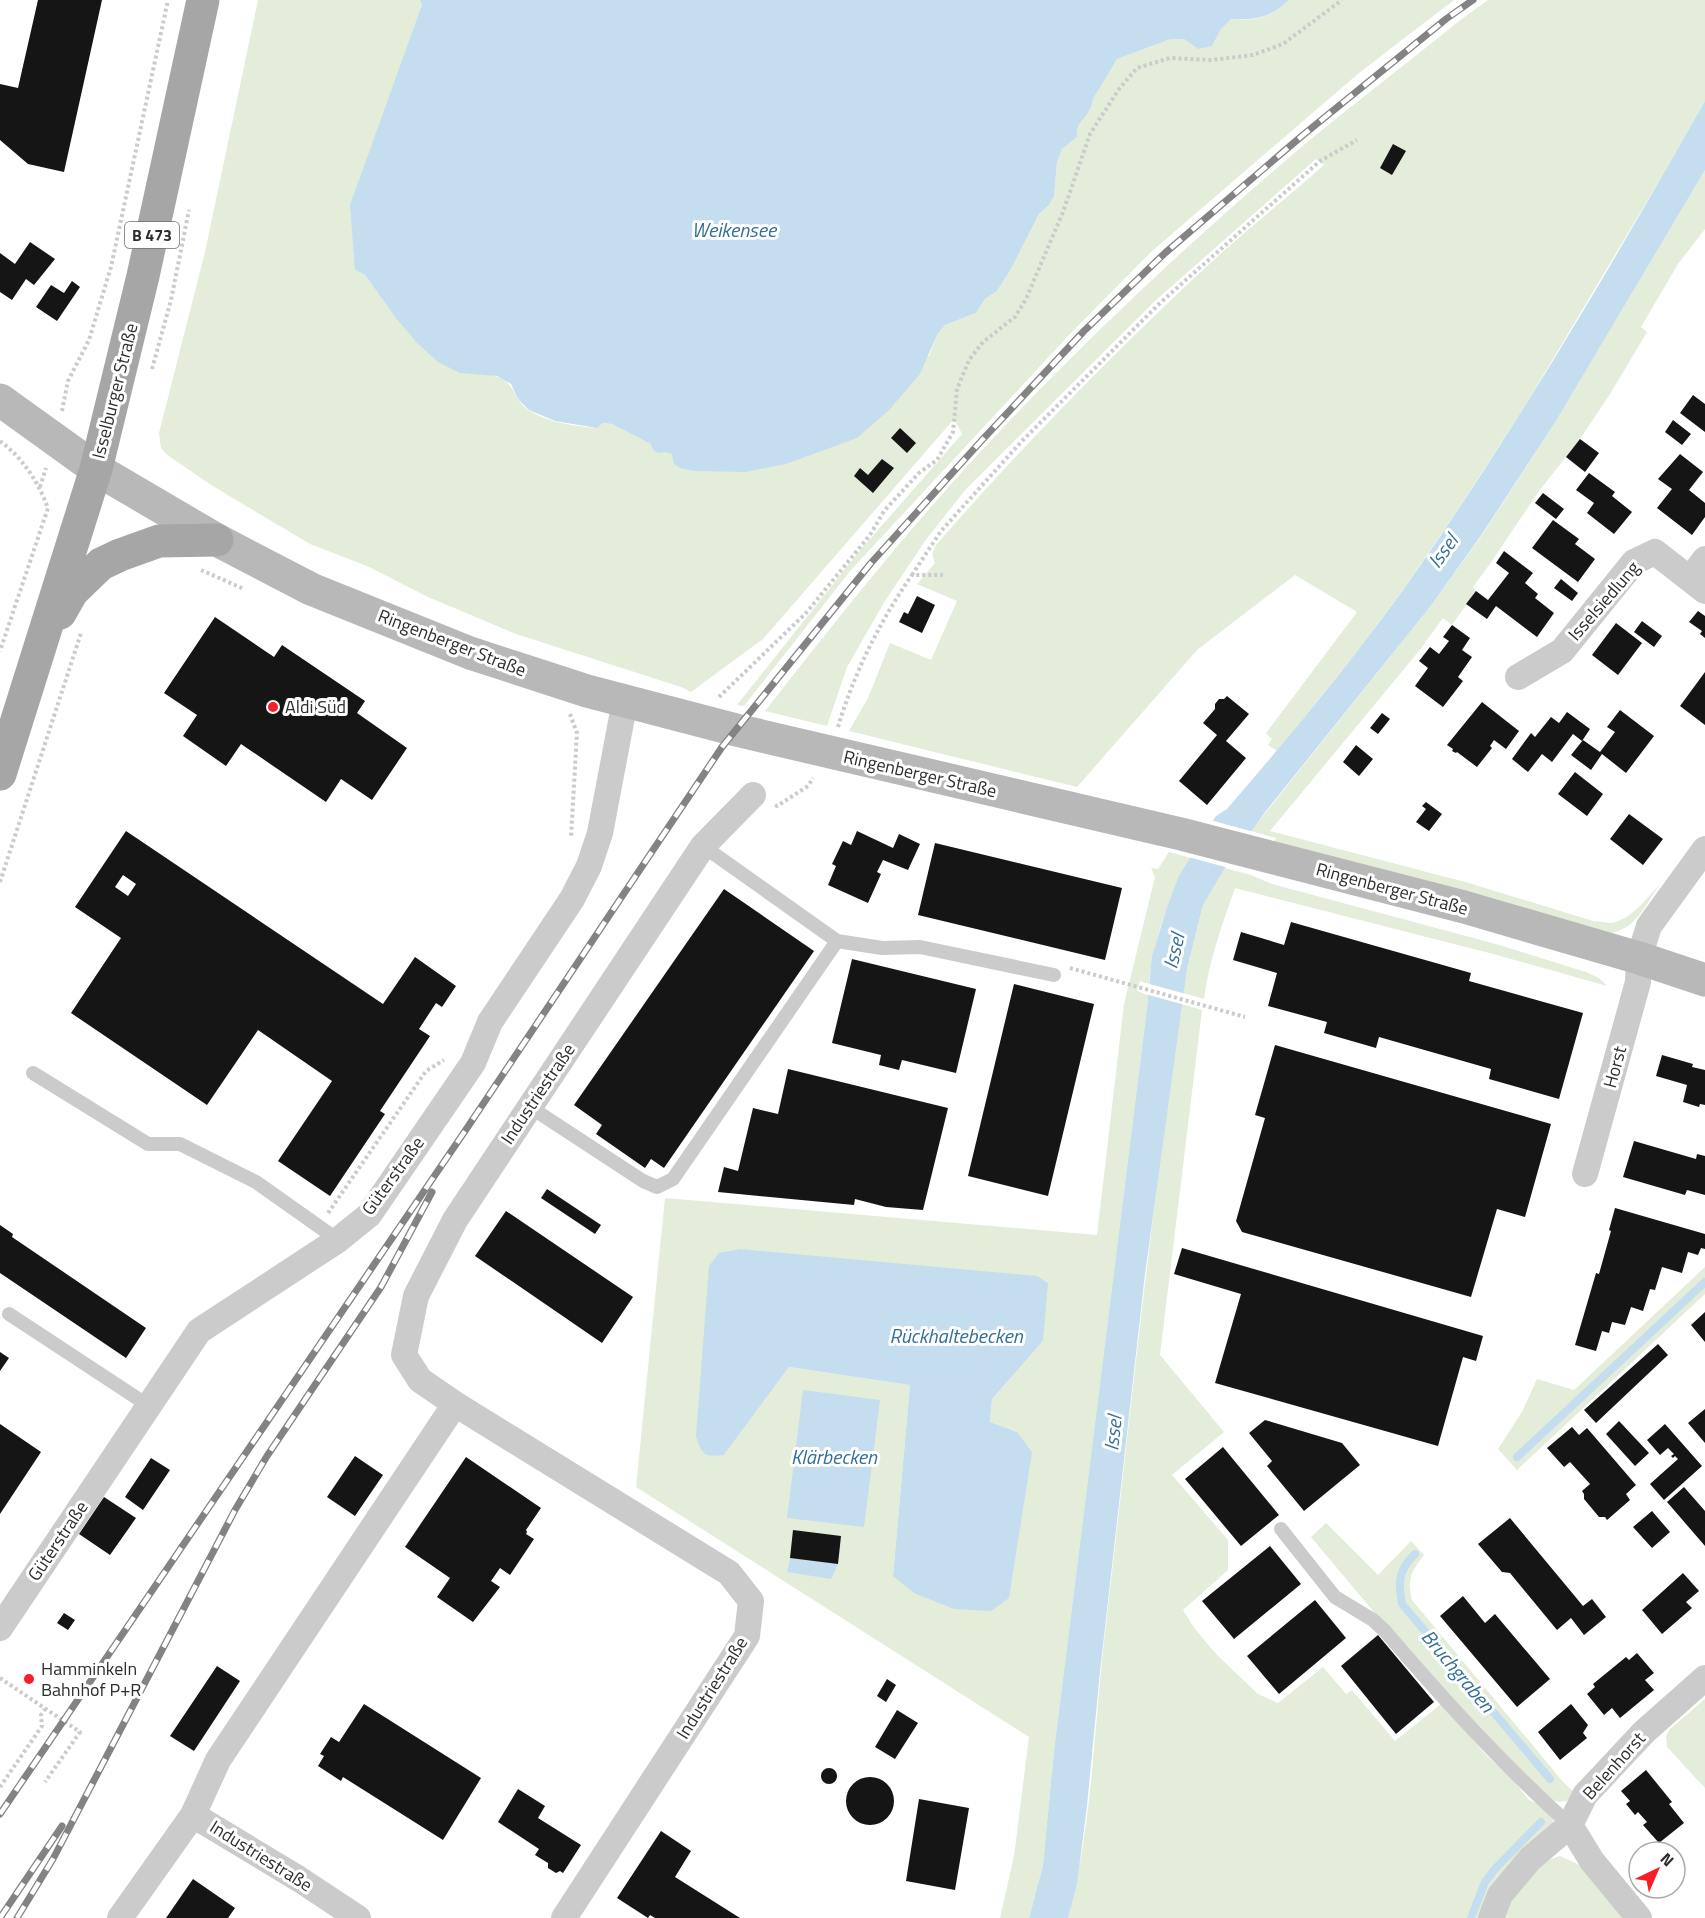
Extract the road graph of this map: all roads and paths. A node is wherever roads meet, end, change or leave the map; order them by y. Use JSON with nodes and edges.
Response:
{"nodes":[{"id":1,"x":168,"y":0,"type":"edge"},
{"id":2,"x":203,"y":0,"type":"edge"},
{"id":3,"x":1342,"y":0,"type":"edge"},
{"id":4,"x":1357,"y":140,"type":"dead end"},
{"id":5,"x":0,"y":399,"type":"edge"},
{"id":6,"x":55,"y":440,"type":"junction"},
{"id":7,"x":0,"y":441,"type":"edge"},
{"id":8,"x":96,"y":469,"type":"junction"},
{"id":9,"x":40,"y":487,"type":"junction"},
{"id":10,"x":217,"y":540,"type":"junction"},
{"id":11,"x":943,"y":574,"type":"dead end"},
{"id":12,"x":912,"y":575,"type":"junction"},
{"id":13,"x":1700,"y":576,"type":"edge"},
{"id":14,"x":82,"y":629,"type":"dead end"},
{"id":15,"x":0,"y":651,"type":"edge"},
{"id":16,"x":39,"y":651,"type":"junction"},
{"id":17,"x":1518,"y":677,"type":"dead end"},
{"id":18,"x":625,"y":701,"type":"junction"},
{"id":19,"x":568,"y":707,"type":"dead end"},
{"id":20,"x":700,"y":720,"type":"junction"},
{"id":21,"x":826,"y":752,"type":"junction"},
{"id":22,"x":0,"y":774,"type":"edge"},
{"id":23,"x":753,"y":795,"type":"joint"},
{"id":24,"x":571,"y":842,"type":"dead end"},
{"id":25,"x":703,"y":846,"type":"junction"},
{"id":26,"x":1705,"y":849,"type":"edge"},
{"id":27,"x":0,"y":882,"type":"edge"},
{"id":28,"x":837,"y":941,"type":"junction"},
{"id":29,"x":1639,"y":958,"type":"junction"},
{"id":30,"x":1054,"y":975,"type":"joint"},
{"id":31,"x":1705,"y":981,"type":"edge"},
{"id":32,"x":1245,"y":1017,"type":"dead end"},
{"id":33,"x":450,"y":1051,"type":"dead end"},
{"id":34,"x":33,"y":1073,"type":"dead end"},
{"id":35,"x":530,"y":1107,"type":"junction"},
{"id":36,"x":1585,"y":1174,"type":"dead end"},
{"id":37,"x":316,"y":1225,"type":"junction"},
{"id":38,"x":338,"y":1240,"type":"junction"},
{"id":39,"x":9,"y":1314,"type":"dead end"},
{"id":40,"x":455,"y":1404,"type":"junction"},
{"id":41,"x":149,"y":1406,"type":"junction"},
{"id":42,"x":1281,"y":1529,"type":"dead end"},
{"id":43,"x":0,"y":1628,"type":"edge"},
{"id":44,"x":0,"y":1678,"type":"edge"},
{"id":45,"x":1705,"y":1678,"type":"edge"},
{"id":46,"x":45,"y":1709,"type":"junction"},
{"id":47,"x":45,"y":1782,"type":"dead end"},
{"id":48,"x":0,"y":1787,"type":"edge"},
{"id":49,"x":193,"y":1815,"type":"junction"},
{"id":50,"x":1570,"y":1825,"type":"junction"},
{"id":51,"x":120,"y":1918,"type":"edge"},
{"id":52,"x":358,"y":1918,"type":"edge"},
{"id":53,"x":564,"y":1918,"type":"edge"},
{"id":54,"x":1491,"y":1918,"type":"edge"},
{"id":55,"x":1639,"y":1918,"type":"edge"}],
"edges":[{"from":1,"to":6,"type":"path"},
{"from":2,"to":8,"type":"main road","name":"Isselburger Straße","number":"B 473"},
{"from":3,"to":20,"type":"path"},
{"from":4,"to":12,"type":"path"},
{"from":5,"to":6,"type":"main road","name":"Ringenberger Straße"},
{"from":6,"to":8,"type":"main road","name":"Ringenberger Straße"},
{"from":6,"to":9,"type":"path"},
{"from":7,"to":9,"type":"path"},
{"from":8,"to":10,"type":"main road","name":"Ringenberger Straße"},
{"from":8,"to":16,"type":"main road","name":"Isselburger Straße","number":"B 473"},
{"from":9,"to":15,"type":"path"},
{"from":10,"to":16,"type":"main road","name":"Ringenberger Straße","number":"B 473"},
{"from":10,"to":18,"type":"main road","name":"Ringenberger Straße"},
{"from":11,"to":12,"type":"path"},
{"from":12,"to":21,"type":"path"},
{"from":13,"to":17,"type":"street","name":"Isselsiedlung"},
{"from":14,"to":27,"type":"path"},
{"from":16,"to":22,"type":"main road","name":"Isselburger Straße","number":"B 473"},
{"from":18,"to":20,"type":"main road","name":"Ringenberger Straße"},
{"from":18,"to":38,"type":"street","name":"Güterstraße"},
{"from":19,"to":24,"type":"path"},
{"from":20,"to":21,"type":"main road","name":"Ringenberger Straße"},
{"from":21,"to":23,"type":"path"},
{"from":21,"to":29,"type":"main road","name":"Ringenberger Straße"},
{"from":23,"to":25,"type":"street","name":"Industriestraße"},
{"from":25,"to":28,"type":"lane"},
{"from":25,"to":35,"type":"street","name":"Industriestraße"},
{"from":26,"to":29,"type":"street","name":"Horst"},
{"from":28,"to":30,"type":"lane"},
{"from":28,"to":35,"type":"lane"},
{"from":29,"to":31,"type":"main road","name":"Ringenberger Straße"},
{"from":29,"to":36,"type":"street","name":"Horst"},
{"from":30,"to":32,"type":"path"},
{"from":33,"to":37,"type":"path"},
{"from":34,"to":37,"type":"lane"},
{"from":35,"to":40,"type":"street","name":"Industriestraße"},
{"from":37,"to":38,"type":"lane"},
{"from":38,"to":41,"type":"street","name":"Güterstraße"},
{"from":39,"to":41,"type":"lane"},
{"from":40,"to":49,"type":"street","name":"Industriestraße"},
{"from":40,"to":53,"type":"street","name":"Industriestraße"},
{"from":41,"to":43,"type":"street","name":"Güterstraße"},
{"from":42,"to":50,"type":"lane"},
{"from":44,"to":46,"type":"path"},
{"from":45,"to":50,"type":"street","name":"Belenhorst"},
{"from":46,"to":47,"type":"path"},
{"from":46,"to":48,"type":"path"},
{"from":49,"to":51,"type":"street","name":"Industriestraße"},
{"from":49,"to":52,"type":"street","name":"Industriestraße"},
{"from":50,"to":54,"type":"street","name":"Belenhorst"},
{"from":50,"to":55,"type":"street"}]}
